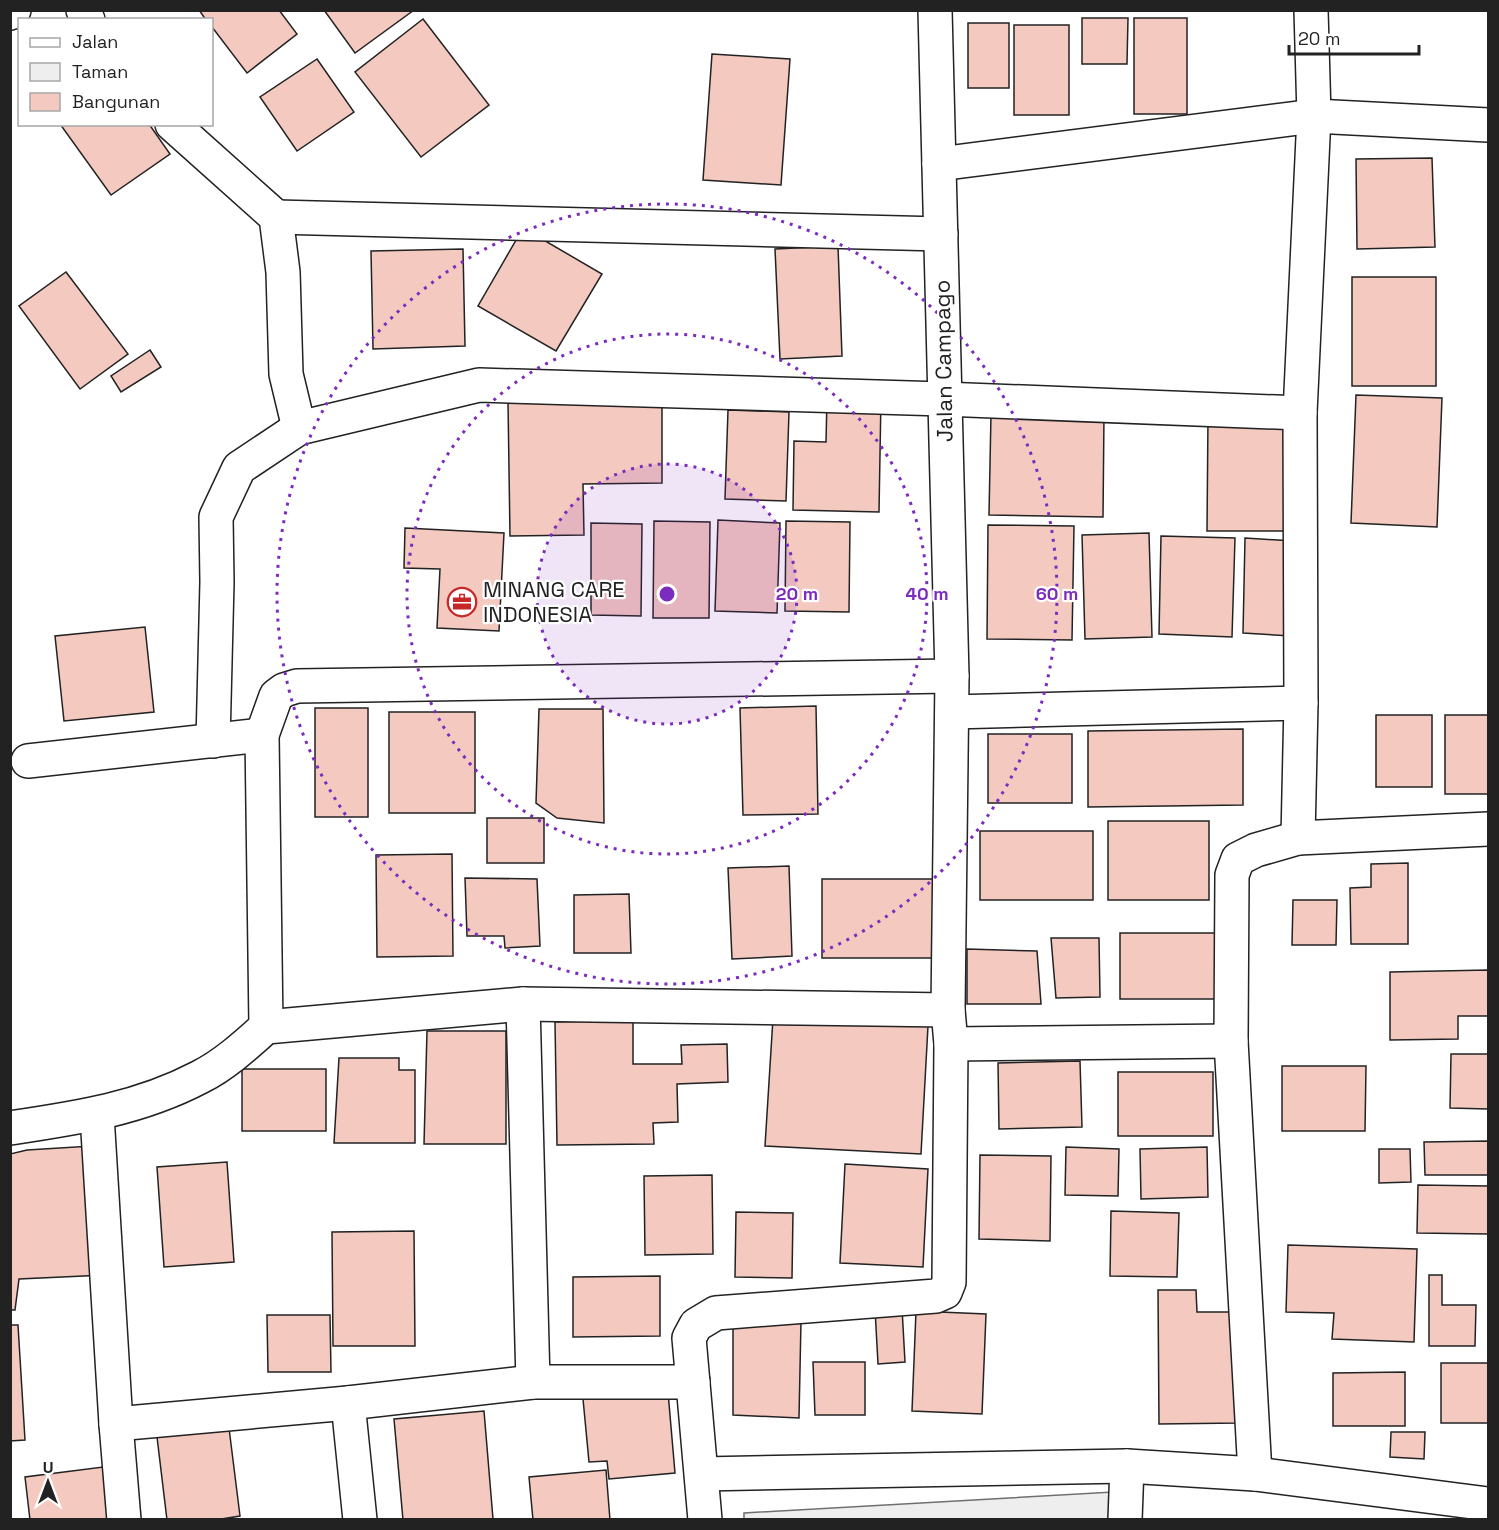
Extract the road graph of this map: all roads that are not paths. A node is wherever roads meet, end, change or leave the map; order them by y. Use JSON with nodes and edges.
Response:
{"nodes":[{"id":1,"x":935,"y":10,"type":"edge"},
{"id":2,"x":1311,"y":10,"type":"edge"},
{"id":3,"x":1314,"y":116,"type":"junction"},
{"id":4,"x":1488,"y":125,"type":"edge"},
{"id":5,"x":174,"y":126,"type":"edge"},
{"id":6,"x":939,"y":164,"type":"junction"},
{"id":7,"x":276,"y":217,"type":"junction"},
{"id":8,"x":940,"y":234,"type":"junction"},
{"id":9,"x":944,"y":399,"type":"junction"},
{"id":10,"x":1300,"y":412,"type":"junction"},
{"id":11,"x":299,"y":428,"type":"junction"},
{"id":12,"x":952,"y":676,"type":"junction"},
{"id":13,"x":1301,"y":703,"type":"junction"},
{"id":14,"x":952,"y":712,"type":"junction"},
{"id":15,"x":262,"y":735,"type":"junction"},
{"id":16,"x":213,"y":741,"type":"junction"},
{"id":17,"x":28,"y":761,"type":"dead end"},
{"id":18,"x":1488,"y":829,"type":"edge"},
{"id":19,"x":1298,"y":838,"type":"junction"},
{"id":20,"x":523,"y":1004,"type":"junction"},
{"id":21,"x":948,"y":1010,"type":"junction"},
{"id":22,"x":266,"y":1027,"type":"junction"},
{"id":23,"x":1231,"y":1041,"type":"junction"},
{"id":24,"x":951,"y":1044,"type":"junction"},
{"id":25,"x":97,"y":1115,"type":"junction"},
{"id":26,"x":10,"y":1128,"type":"edge"},
{"id":27,"x":533,"y":1382,"type":"junction"},
{"id":28,"x":693,"y":1382,"type":"junction"},
{"id":29,"x":348,"y":1403,"type":"junction"},
{"id":30,"x":116,"y":1424,"type":"junction"},
{"id":31,"x":1127,"y":1466,"type":"junction"},
{"id":32,"x":702,"y":1474,"type":"junction"},
{"id":33,"x":1255,"y":1474,"type":"junction"},
{"id":34,"x":1488,"y":1504,"type":"edge"},
{"id":35,"x":124,"y":1520,"type":"edge"},
{"id":36,"x":360,"y":1520,"type":"edge"},
{"id":37,"x":705,"y":1520,"type":"edge"},
{"id":38,"x":1125,"y":1520,"type":"edge"}],
"edges":[{"from":1,"to":6,"type":"street","name":"Jalan Campago"},
{"from":2,"to":3,"type":"street"},
{"from":3,"to":4,"type":"street"},
{"from":3,"to":6,"type":"street"},
{"from":3,"to":10,"type":"street"},
{"from":5,"to":7,"type":"street"},
{"from":6,"to":8,"type":"street","name":"Jalan Campago"},
{"from":7,"to":8,"type":"street"},
{"from":7,"to":11,"type":"street"},
{"from":8,"to":9,"type":"street","name":"Jalan Campago"},
{"from":9,"to":10,"type":"street"},
{"from":9,"to":11,"type":"street"},
{"from":9,"to":12,"type":"street","name":"Jalan Campago"},
{"from":10,"to":13,"type":"street"},
{"from":11,"to":16,"type":"street"},
{"from":12,"to":14,"type":"street","name":"Jalan Campago"},
{"from":12,"to":15,"type":"street"},
{"from":13,"to":14,"type":"street"},
{"from":13,"to":19,"type":"street"},
{"from":14,"to":21,"type":"street","name":"Jalan Campago"},
{"from":15,"to":16,"type":"street"},
{"from":15,"to":22,"type":"street"},
{"from":16,"to":17,"type":"street"},
{"from":18,"to":19,"type":"street"},
{"from":19,"to":23,"type":"street"},
{"from":20,"to":21,"type":"street"},
{"from":20,"to":22,"type":"street"},
{"from":20,"to":27,"type":"street"},
{"from":21,"to":24,"type":"street","name":"Jalan Campago"},
{"from":22,"to":25,"type":"street"},
{"from":23,"to":24,"type":"street"},
{"from":23,"to":33,"type":"street"},
{"from":24,"to":28,"type":"street","name":"Jalan Campago"},
{"from":25,"to":26,"type":"street"},
{"from":25,"to":30,"type":"street"},
{"from":27,"to":28,"type":"street"},
{"from":27,"to":29,"type":"street"},
{"from":28,"to":32,"type":"street"},
{"from":29,"to":30,"type":"street"},
{"from":29,"to":36,"type":"street"},
{"from":30,"to":35,"type":"street"},
{"from":31,"to":32,"type":"street"},
{"from":31,"to":33,"type":"street"},
{"from":31,"to":38,"type":"street"},
{"from":32,"to":37,"type":"street"},
{"from":33,"to":34,"type":"street"}]}
